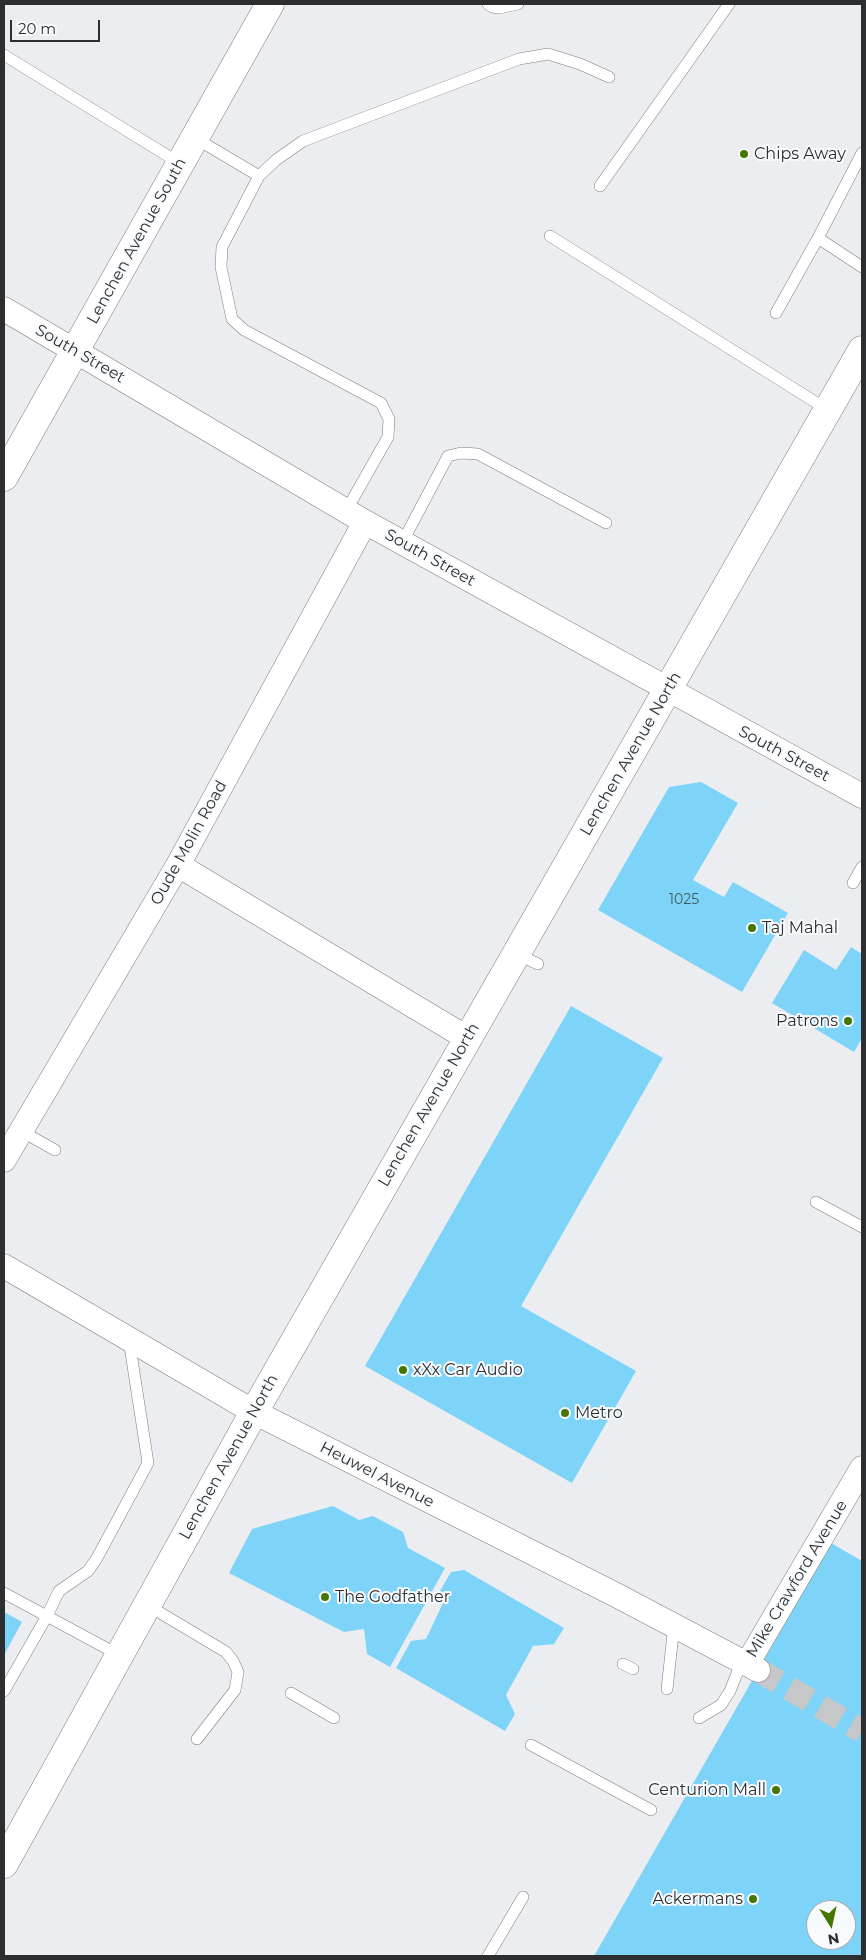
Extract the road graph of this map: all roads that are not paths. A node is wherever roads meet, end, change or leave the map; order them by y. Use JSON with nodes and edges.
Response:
{"nodes":[{"id":1,"x":270,"y":4,"type":"edge"},
{"id":2,"x":488,"y":4,"type":"edge"},
{"id":3,"x":518,"y":4,"type":"edge"},
{"id":4,"x":729,"y":4,"type":"edge"},
{"id":5,"x":4,"y":55,"type":"edge"},
{"id":6,"x":609,"y":77,"type":"dead end"},
{"id":7,"x":195,"y":138,"type":"junction"},
{"id":8,"x":862,"y":153,"type":"edge"},
{"id":9,"x":181,"y":164,"type":"junction"},
{"id":10,"x":259,"y":176,"type":"junction"},
{"id":11,"x":600,"y":186,"type":"dead end"},
{"id":12,"x":550,"y":236,"type":"dead end"},
{"id":13,"x":818,"y":238,"type":"junction"},
{"id":14,"x":862,"y":267,"type":"edge"},
{"id":15,"x":4,"y":309,"type":"edge"},
{"id":16,"x":776,"y":314,"type":"dead end"},
{"id":17,"x":76,"y":350,"type":"junction"},
{"id":18,"x":862,"y":350,"type":"edge"},
{"id":19,"x":828,"y":410,"type":"junction"},
{"id":20,"x":4,"y":477,"type":"edge"},
{"id":21,"x":356,"y":516,"type":"junction"},
{"id":22,"x":606,"y":523,"type":"dead end"},
{"id":23,"x":402,"y":543,"type":"junction"},
{"id":24,"x":667,"y":691,"type":"junction"},
{"id":25,"x":862,"y":796,"type":"edge"},
{"id":26,"x":178,"y":865,"type":"junction"},
{"id":27,"x":862,"y":867,"type":"edge"},
{"id":28,"x":853,"y":883,"type":"dead end"},
{"id":29,"x":467,"y":1038,"type":"junction"},
{"id":30,"x":22,"y":1131,"type":"junction"},
{"id":31,"x":55,"y":1150,"type":"dead end"},
{"id":32,"x":4,"y":1160,"type":"edge"},
{"id":33,"x":816,"y":1202,"type":"dead end"},
{"id":34,"x":862,"y":1227,"type":"edge"},
{"id":35,"x":4,"y":1266,"type":"edge"},
{"id":36,"x":129,"y":1340,"type":"junction"},
{"id":37,"x":254,"y":1412,"type":"junction"},
{"id":38,"x":862,"y":1468,"type":"edge"},
{"id":39,"x":4,"y":1593,"type":"edge"},
{"id":40,"x":147,"y":1604,"type":"junction"},
{"id":41,"x":47,"y":1616,"type":"junction"},
{"id":42,"x":674,"y":1625,"type":"junction"},
{"id":43,"x":119,"y":1655,"type":"junction"},
{"id":44,"x":749,"y":1665,"type":"junction"},
{"id":45,"x":667,"y":1689,"type":"dead end"},
{"id":46,"x":4,"y":1691,"type":"edge"},
{"id":47,"x":291,"y":1693,"type":"dead end"},
{"id":48,"x":334,"y":1718,"type":"dead end"},
{"id":49,"x":699,"y":1718,"type":"dead end"},
{"id":50,"x":197,"y":1739,"type":"dead end"},
{"id":51,"x":531,"y":1745,"type":"dead end"},
{"id":52,"x":651,"y":1810,"type":"dead end"},
{"id":53,"x":4,"y":1864,"type":"edge"},
{"id":54,"x":523,"y":1897,"type":"dead end"},
{"id":55,"x":488,"y":1956,"type":"edge"}],
"edges":[{"from":1,"to":7,"type":"main road","name":"Lenchen Avenue South"},
{"from":2,"to":3,"type":"lane"},
{"from":4,"to":11,"type":"lane"},
{"from":5,"to":9,"type":"lane"},
{"from":6,"to":10,"type":"lane"},
{"from":7,"to":9,"type":"main road","name":"Lenchen Avenue South"},
{"from":7,"to":10,"type":"lane"},
{"from":8,"to":13,"type":"lane"},
{"from":9,"to":17,"type":"main road","name":"Lenchen Avenue South"},
{"from":10,"to":21,"type":"lane"},
{"from":12,"to":19,"type":"lane"},
{"from":13,"to":14,"type":"lane"},
{"from":13,"to":16,"type":"lane"},
{"from":15,"to":17,"type":"street","name":"South Street"},
{"from":17,"to":20,"type":"main road","name":"Lenchen Avenue South"},
{"from":17,"to":21,"type":"street","name":"South Street"},
{"from":18,"to":19,"type":"main road","name":"Lenchen Avenue North"},
{"from":19,"to":24,"type":"main road","name":"Lenchen Avenue North"},
{"from":21,"to":23,"type":"street","name":"South Street"},
{"from":21,"to":26,"type":"street","name":"Oude Molin Road"},
{"from":22,"to":23,"type":"lane"},
{"from":23,"to":24,"type":"street","name":"South Street"},
{"from":24,"to":25,"type":"street","name":"South Street"},
{"from":24,"to":29,"type":"main road","name":"Lenchen Avenue North"},
{"from":26,"to":29,"type":"street"},
{"from":26,"to":30,"type":"street","name":"Oude Molin Road"},
{"from":27,"to":28,"type":"lane"},
{"from":29,"to":37,"type":"main road","name":"Lenchen Avenue North"},
{"from":30,"to":31,"type":"lane"},
{"from":30,"to":32,"type":"street","name":"Oude Molin Road"},
{"from":33,"to":34,"type":"lane"},
{"from":35,"to":36,"type":"street","name":"Heuwel Avenue"},
{"from":36,"to":37,"type":"street","name":"Heuwel Avenue"},
{"from":36,"to":41,"type":"lane"},
{"from":37,"to":40,"type":"main road","name":"Lenchen Avenue North"},
{"from":37,"to":42,"type":"street","name":"Heuwel Avenue"},
{"from":38,"to":44,"type":"street","name":"Mike Crawford Avenue"},
{"from":39,"to":41,"type":"lane"},
{"from":40,"to":43,"type":"main road","name":"Lenchen Avenue North"},
{"from":40,"to":50,"type":"lane"},
{"from":41,"to":43,"type":"lane"},
{"from":41,"to":46,"type":"lane"},
{"from":42,"to":44,"type":"street","name":"Heuwel Avenue"},
{"from":42,"to":45,"type":"lane"},
{"from":43,"to":53,"type":"main road","name":"Lenchen Avenue North"},
{"from":44,"to":49,"type":"lane"},
{"from":47,"to":48,"type":"lane"},
{"from":51,"to":52,"type":"lane"},
{"from":54,"to":55,"type":"lane"}]}
